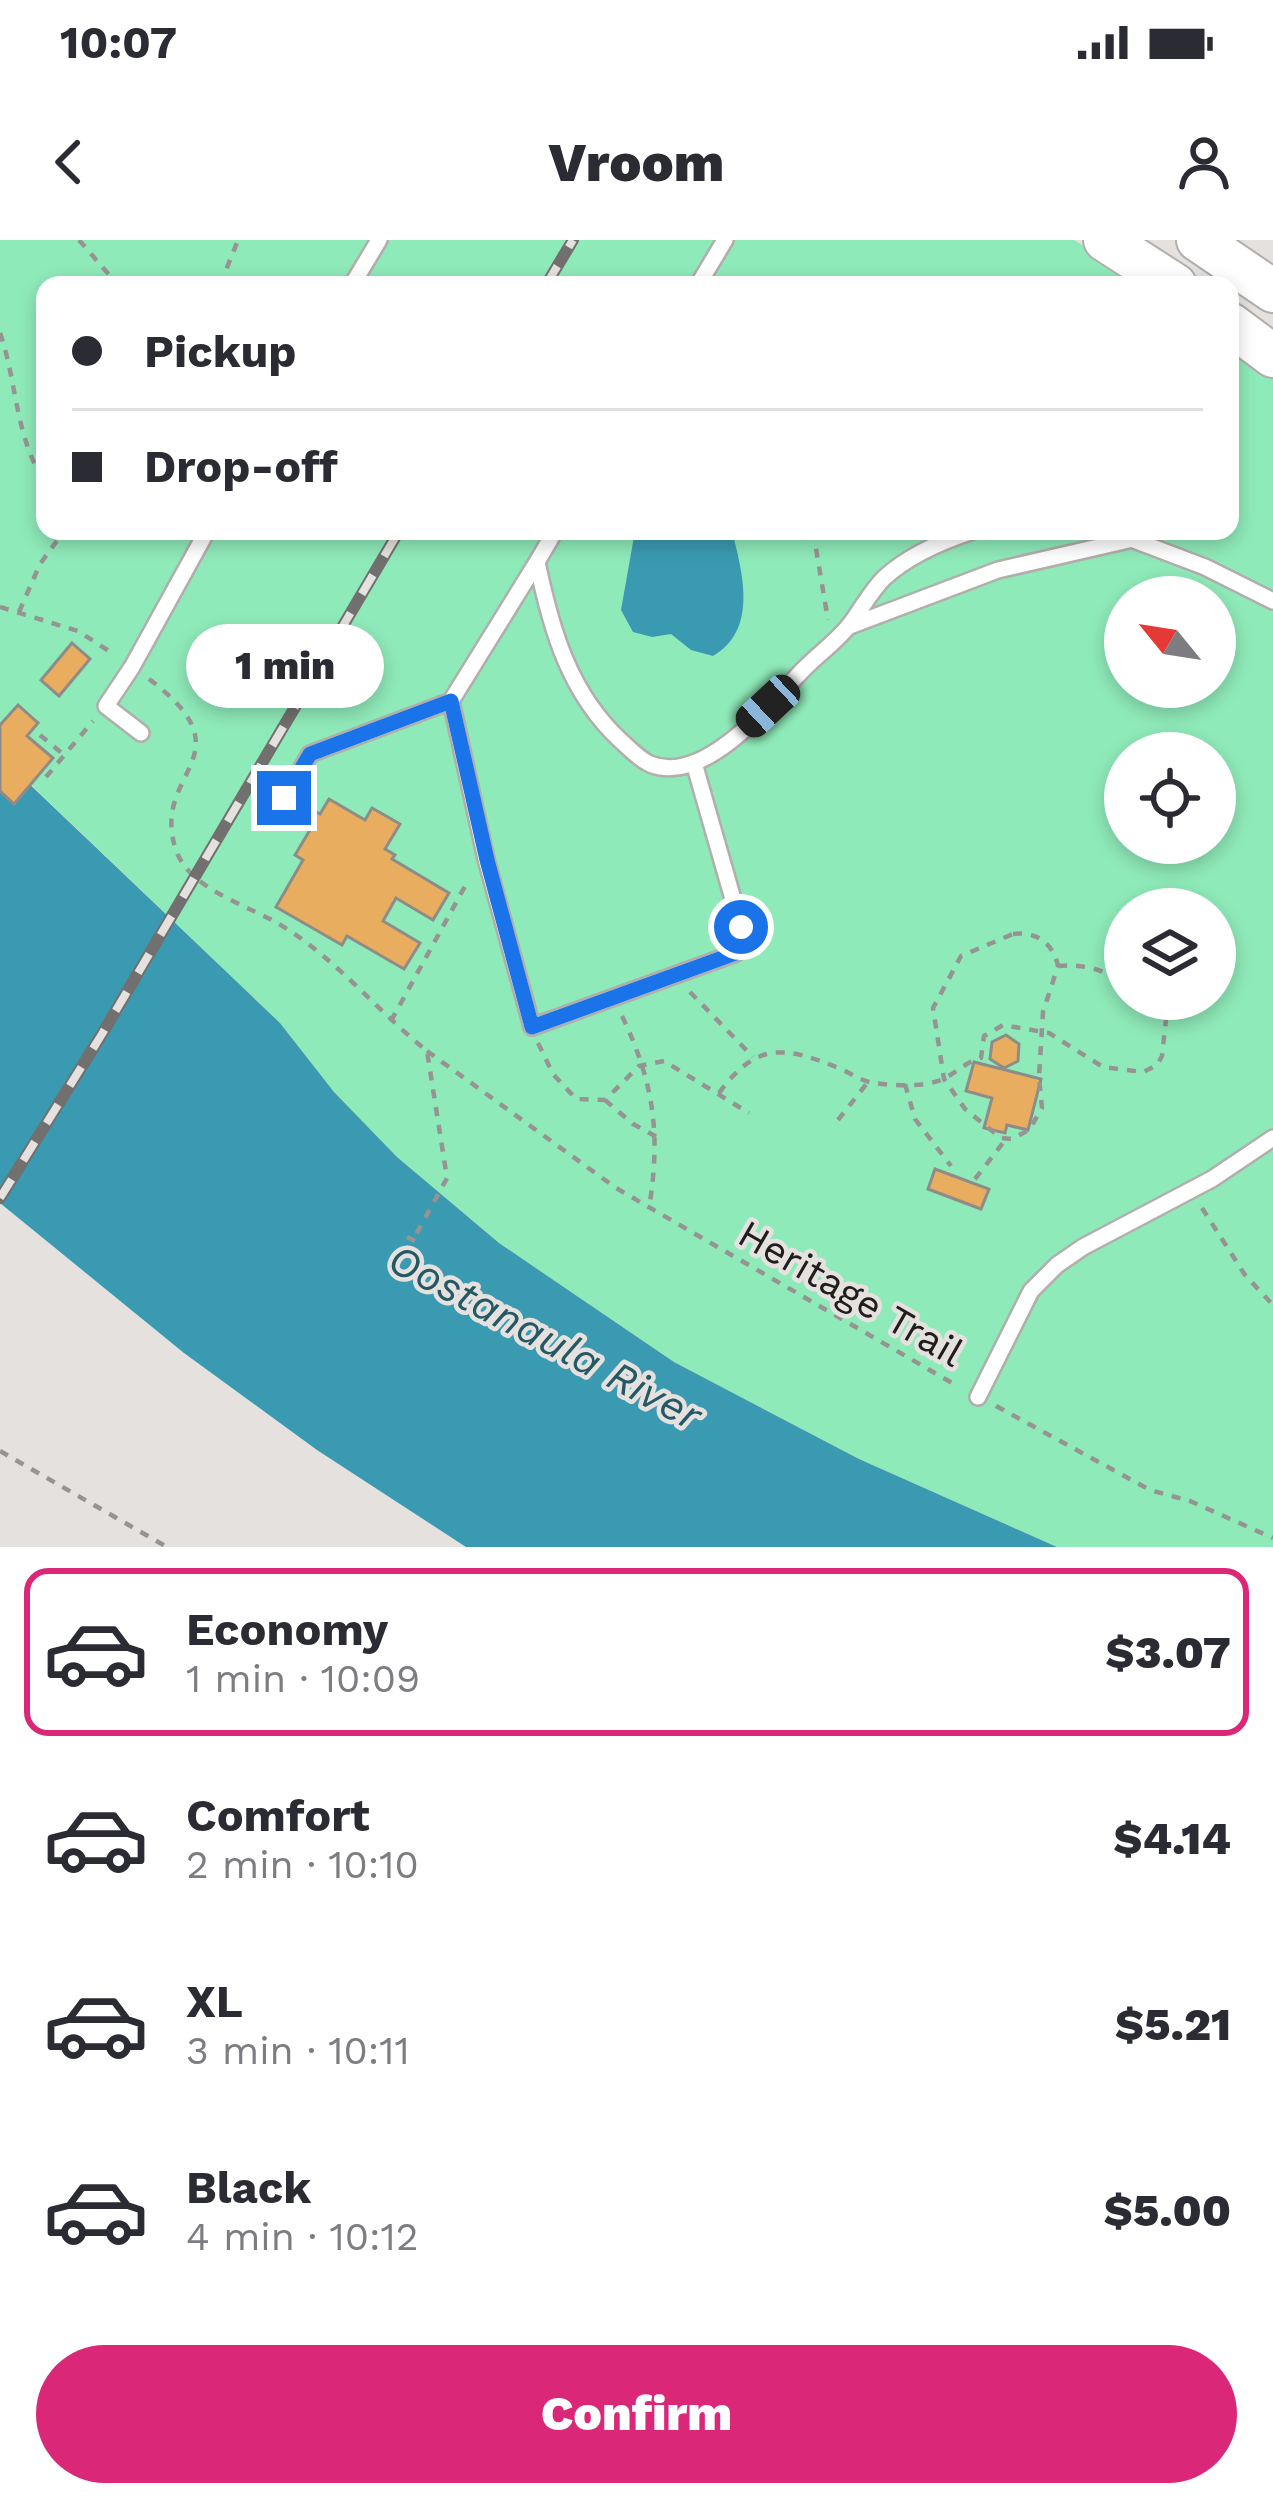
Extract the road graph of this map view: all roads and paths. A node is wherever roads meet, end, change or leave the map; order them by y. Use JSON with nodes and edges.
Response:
{"nodes":[{"id":1,"x":79,"y":240,"type":"edge"},
{"id":2,"x":238,"y":240,"type":"edge"},
{"id":3,"x":380,"y":240,"type":"edge"},
{"id":4,"x":724,"y":240,"type":"edge"},
{"id":5,"x":1105,"y":240,"type":"edge"},
{"id":6,"x":1198,"y":240,"type":"edge"},
{"id":7,"x":110,"y":276,"type":"edge"},
{"id":8,"x":224,"y":276,"type":"edge"},
{"id":9,"x":358,"y":276,"type":"edge"},
{"id":10,"x":703,"y":276,"type":"edge"},
{"id":11,"x":1160,"y":276,"type":"edge"},
{"id":12,"x":1273,"y":292,"type":"edge"},
{"id":13,"x":1239,"y":331,"type":"edge"},
{"id":14,"x":0,"y":333,"type":"edge"},
{"id":15,"x":1273,"y":356,"type":"edge"},
{"id":16,"x":36,"y":468,"type":"edge"},
{"id":17,"x":58,"y":540,"type":"edge"},
{"id":18,"x":203,"y":540,"type":"edge"},
{"id":19,"x":550,"y":540,"type":"edge"},
{"id":20,"x":815,"y":540,"type":"edge"},
{"id":21,"x":952,"y":540,"type":"edge"},
{"id":22,"x":1129,"y":540,"type":"edge"},
{"id":23,"x":1136,"y":540,"type":"edge"},
{"id":24,"x":537,"y":562,"type":"junction"},
{"id":25,"x":1273,"y":601,"type":"edge"},
{"id":26,"x":0,"y":607,"type":"edge"},
{"id":27,"x":19,"y":612,"type":"junction"},
{"id":28,"x":849,"y":626,"type":"junction"},
{"id":29,"x":832,"y":642,"type":"junction"},
{"id":30,"x":132,"y":667,"type":"junction"},
{"id":31,"x":451,"y":701,"type":"junction"},
{"id":32,"x":106,"y":706,"type":"junction"},
{"id":33,"x":141,"y":733,"type":"dead end"},
{"id":34,"x":40,"y":735,"type":"dead end"},
{"id":35,"x":64,"y":755,"type":"junction"},
{"id":36,"x":694,"y":764,"type":"junction"},
{"id":37,"x":46,"y":777,"type":"dead end"},
{"id":38,"x":284,"y":798,"type":"dead end"},
{"id":39,"x":484,"y":850,"type":"junction"},
{"id":40,"x":1058,"y":966,"type":"junction"},
{"id":41,"x":1104,"y":972,"type":"edge"},
{"id":42,"x":674,"y":975,"type":"junction"},
{"id":43,"x":613,"y":997,"type":"junction"},
{"id":44,"x":1166,"y":1020,"type":"edge"},
{"id":45,"x":391,"y":1021,"type":"junction"},
{"id":46,"x":532,"y":1027,"type":"junction"},
{"id":47,"x":427,"y":1051,"type":"junction"},
{"id":48,"x":753,"y":1057,"type":"junction"},
{"id":49,"x":944,"y":1079,"type":"junction"},
{"id":50,"x":868,"y":1082,"type":"junction"},
{"id":51,"x":905,"y":1084,"type":"junction"},
{"id":52,"x":719,"y":1093,"type":"junction"},
{"id":53,"x":605,"y":1100,"type":"junction"},
{"id":54,"x":749,"y":1113,"type":"dead end"},
{"id":55,"x":838,"y":1120,"type":"dead end"},
{"id":56,"x":657,"y":1137,"type":"junction"},
{"id":57,"x":1273,"y":1138,"type":"edge"},
{"id":58,"x":1006,"y":1139,"type":"junction"},
{"id":59,"x":951,"y":1166,"type":"dead end"},
{"id":60,"x":975,"y":1179,"type":"dead end"},
{"id":61,"x":1190,"y":1191,"type":"junction"},
{"id":62,"x":649,"y":1208,"type":"junction"},
{"id":63,"x":421,"y":1244,"type":"dead end"},
{"id":64,"x":1273,"y":1305,"type":"edge"},
{"id":65,"x":978,"y":1397,"type":"junction"},
{"id":66,"x":0,"y":1451,"type":"edge"},
{"id":67,"x":1273,"y":1538,"type":"edge"},
{"id":68,"x":167,"y":1547,"type":"edge"}],
"edges":[{"from":1,"to":7,"type":"path"},
{"from":2,"to":8,"type":"path"},
{"from":3,"to":9,"type":"lane"},
{"from":4,"to":10,"type":"lane"},
{"from":5,"to":11,"type":"main road"},
{"from":6,"to":12,"type":"main road"},
{"from":13,"to":15,"type":"main road"},
{"from":14,"to":16,"type":"path"},
{"from":17,"to":27,"type":"path"},
{"from":18,"to":30,"type":"lane"},
{"from":19,"to":24,"type":"lane"},
{"from":20,"to":29,"type":"path"},
{"from":21,"to":28,"type":"lane"},
{"from":22,"to":28,"type":"lane"},
{"from":23,"to":25,"type":"lane"},
{"from":24,"to":31,"type":"lane"},
{"from":24,"to":36,"type":"lane"},
{"from":26,"to":27,"type":"path"},
{"from":27,"to":30,"type":"path"},
{"from":28,"to":29,"type":"lane"},
{"from":29,"to":36,"type":"lane"},
{"from":30,"to":32,"type":"lane"},
{"from":30,"to":45,"type":"path","name":"Heritage Trail"},
{"from":31,"to":38,"type":"lane"},
{"from":31,"to":39,"type":"lane"},
{"from":32,"to":33,"type":"lane"},
{"from":32,"to":35,"type":"path"},
{"from":34,"to":35,"type":"path"},
{"from":35,"to":37,"type":"path"},
{"from":36,"to":42,"type":"lane"},
{"from":39,"to":45,"type":"path"},
{"from":39,"to":46,"type":"lane"},
{"from":40,"to":41,"type":"path"},
{"from":40,"to":49,"type":"path"},
{"from":40,"to":58,"type":"path"},
{"from":42,"to":43,"type":"lane"},
{"from":42,"to":48,"type":"path"},
{"from":43,"to":46,"type":"lane"},
{"from":43,"to":56,"type":"path"},
{"from":44,"to":49,"type":"path"},
{"from":45,"to":47,"type":"path","name":"Heritage Trail"},
{"from":46,"to":53,"type":"path"},
{"from":47,"to":62,"type":"path","name":"Heritage Trail"},
{"from":47,"to":63,"type":"path"},
{"from":48,"to":50,"type":"path"},
{"from":48,"to":52,"type":"path"},
{"from":49,"to":51,"type":"path"},
{"from":49,"to":58,"type":"path"},
{"from":50,"to":51,"type":"path"},
{"from":50,"to":55,"type":"path"},
{"from":51,"to":59,"type":"path"},
{"from":52,"to":53,"type":"path"},
{"from":52,"to":54,"type":"path"},
{"from":53,"to":56,"type":"path"},
{"from":56,"to":62,"type":"path"},
{"from":57,"to":61,"type":"lane"},
{"from":58,"to":60,"type":"path"},
{"from":61,"to":64,"type":"path"},
{"from":61,"to":65,"type":"lane"},
{"from":62,"to":65,"type":"path","name":"Heritage Trail"},
{"from":65,"to":67,"type":"path","name":"Heritage Trail"},
{"from":66,"to":68,"type":"path"}]}
